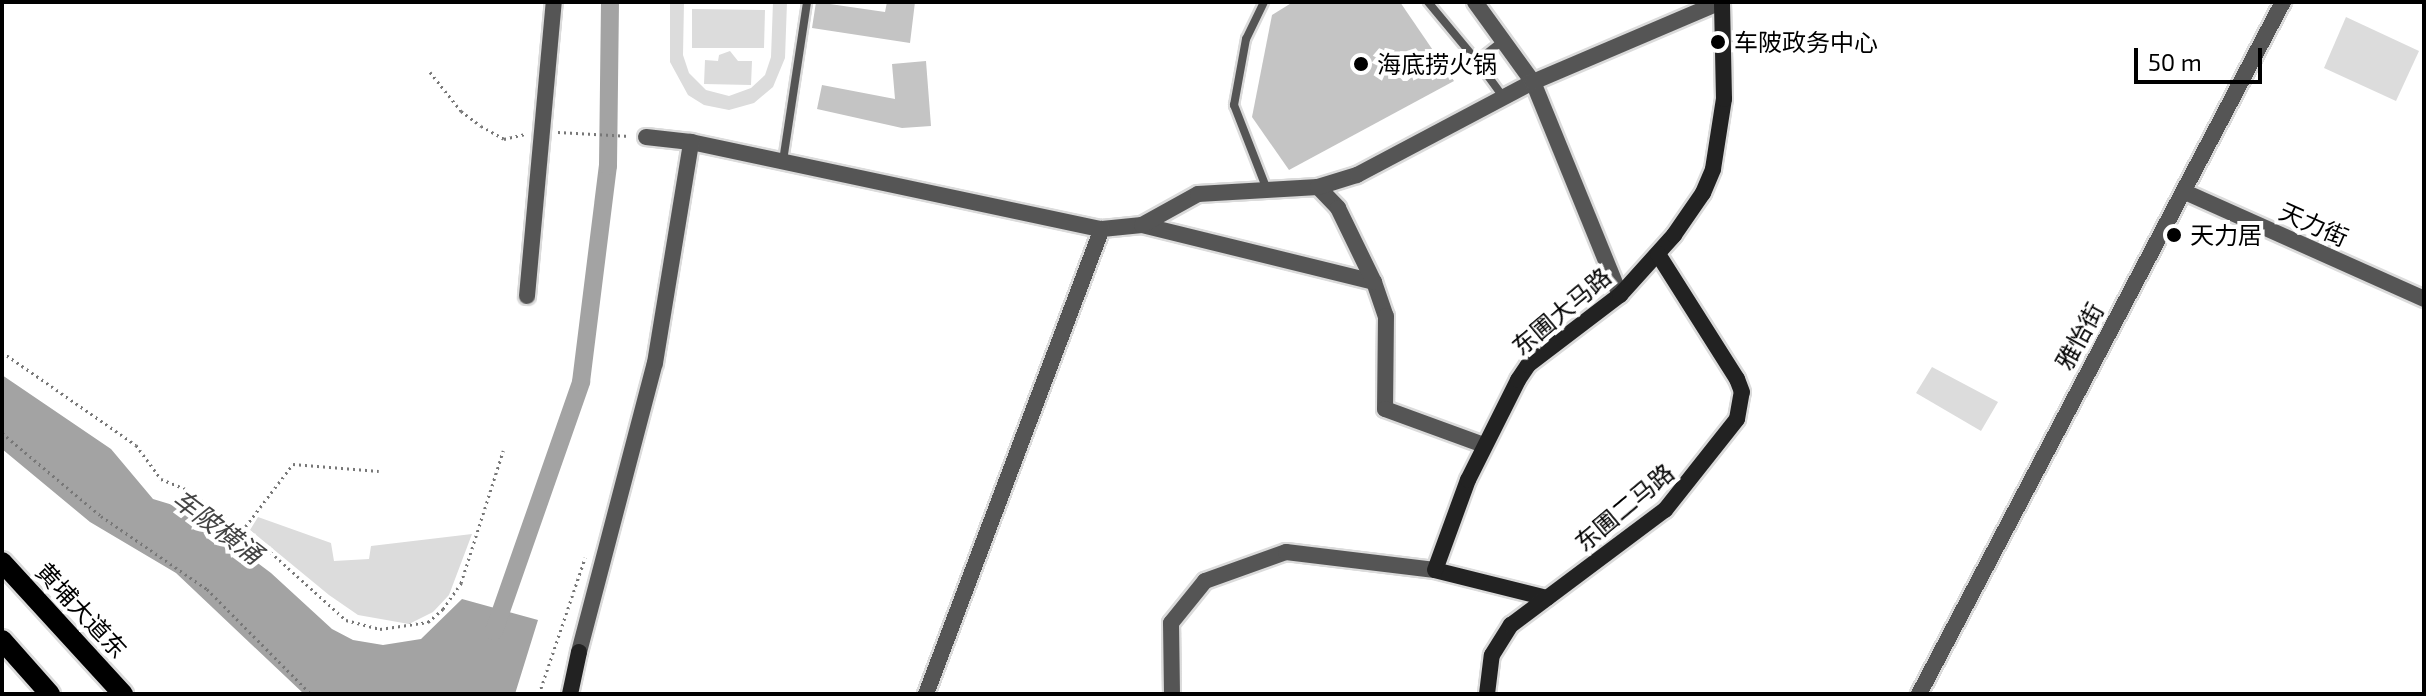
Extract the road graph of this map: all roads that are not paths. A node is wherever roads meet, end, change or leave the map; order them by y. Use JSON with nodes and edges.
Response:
{"nodes":[{"id":1,"x":554,"y":2,"type":"edge"},
{"id":2,"x":807,"y":2,"type":"edge"},
{"id":3,"x":1264,"y":2,"type":"edge"},
{"id":4,"x":1428,"y":2,"type":"edge"},
{"id":5,"x":1475,"y":2,"type":"edge"},
{"id":6,"x":1722,"y":2,"type":"edge"},
{"id":7,"x":2283,"y":2,"type":"edge"},
{"id":8,"x":1503,"y":41,"type":"junction"},
{"id":9,"x":1477,"y":61,"type":"junction"},
{"id":10,"x":1533,"y":82,"type":"junction"},
{"id":11,"x":1504,"y":98,"type":"junction"},
{"id":12,"x":646,"y":137,"type":"road end"},
{"id":13,"x":691,"y":142,"type":"junction"},
{"id":14,"x":783,"y":161,"type":"junction"},
{"id":15,"x":1266,"y":187,"type":"junction"},
{"id":16,"x":1318,"y":187,"type":"junction"},
{"id":17,"x":2185,"y":192,"type":"junction"},
{"id":18,"x":1142,"y":225,"type":"junction"},
{"id":19,"x":1102,"y":229,"type":"junction"},
{"id":20,"x":1658,"y":254,"type":"junction"},
{"id":21,"x":1374,"y":282,"type":"junction"},
{"id":22,"x":1620,"y":295,"type":"junction"},
{"id":23,"x":527,"y":296,"type":"dead end"},
{"id":24,"x":2424,"y":299,"type":"edge"},
{"id":25,"x":1484,"y":445,"type":"junction"},
{"id":26,"x":2,"y":562,"type":"edge"},
{"id":27,"x":1435,"y":570,"type":"junction"},
{"id":28,"x":1547,"y":598,"type":"junction"},
{"id":29,"x":2,"y":640,"type":"edge"},
{"id":30,"x":101,"y":667,"type":"junction"},
{"id":31,"x":50,"y":694,"type":"edge"},
{"id":32,"x":102,"y":694,"type":"edge"},
{"id":33,"x":123,"y":694,"type":"edge"},
{"id":34,"x":570,"y":694,"type":"edge"},
{"id":35,"x":926,"y":694,"type":"edge"},
{"id":36,"x":1172,"y":694,"type":"edge"},
{"id":37,"x":1487,"y":694,"type":"edge"},
{"id":38,"x":1919,"y":694,"type":"edge"}],
"edges":[{"from":1,"to":23,"type":"street"},
{"from":2,"to":14,"type":"lane"},
{"from":3,"to":15,"type":"lane"},
{"from":4,"to":9,"type":"lane"},
{"from":5,"to":8,"type":"street"},
{"from":6,"to":10,"type":"street"},
{"from":6,"to":20,"type":"street","name":"东圃大马路"},
{"from":7,"to":17,"type":"street","name":"雅怡街"},
{"from":8,"to":9,"type":"lane"},
{"from":8,"to":10,"type":"street"},
{"from":9,"to":11,"type":"lane"},
{"from":10,"to":11,"type":"street"},
{"from":10,"to":22,"type":"street"},
{"from":11,"to":16,"type":"street"},
{"from":12,"to":13,"type":"street"},
{"from":13,"to":14,"type":"street"},
{"from":13,"to":34,"type":"street"},
{"from":14,"to":19,"type":"street"},
{"from":15,"to":16,"type":"street"},
{"from":15,"to":18,"type":"street"},
{"from":16,"to":21,"type":"street"},
{"from":17,"to":24,"type":"street","name":"天力街"},
{"from":17,"to":38,"type":"street","name":"雅怡街"},
{"from":18,"to":19,"type":"street"},
{"from":18,"to":21,"type":"street"},
{"from":19,"to":35,"type":"street"},
{"from":20,"to":22,"type":"street","name":"东圃大马路"},
{"from":20,"to":28,"type":"street","name":"东圃二马路"},
{"from":21,"to":25,"type":"street"},
{"from":22,"to":25,"type":"street","name":"东圃大马路"},
{"from":25,"to":27,"type":"street","name":"东圃大马路"},
{"from":26,"to":30,"type":"main road","name":"黄埔大道东"},
{"from":27,"to":28,"type":"street"},
{"from":27,"to":36,"type":"street"},
{"from":28,"to":37,"type":"street","name":"东圃二马路"},
{"from":29,"to":31,"type":"main road"},
{"from":30,"to":32,"type":"main road"},
{"from":30,"to":33,"type":"main road","name":"黄埔大道东"}]}
